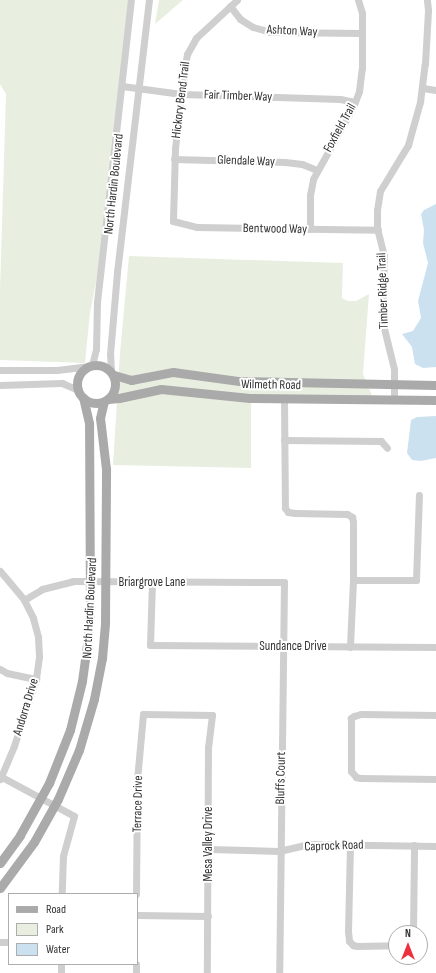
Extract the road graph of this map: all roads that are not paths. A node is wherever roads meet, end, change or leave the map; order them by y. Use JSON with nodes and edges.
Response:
{"nodes":[{"id":1,"x":131,"y":0,"type":"edge"},
{"id":2,"x":149,"y":0,"type":"edge"},
{"id":3,"x":237,"y":0,"type":"edge"},
{"id":4,"x":358,"y":0,"type":"edge"},
{"id":5,"x":427,"y":0,"type":"edge"},
{"id":6,"x":230,"y":6,"type":"junction"},
{"id":7,"x":362,"y":33,"type":"junction"},
{"id":8,"x":122,"y":86,"type":"junction"},
{"id":9,"x":137,"y":88,"type":"junction"},
{"id":10,"x":423,"y":88,"type":"junction"},
{"id":11,"x":436,"y":90,"type":"edge"},
{"id":12,"x":181,"y":94,"type":"junction"},
{"id":13,"x":354,"y":102,"type":"junction"},
{"id":14,"x":174,"y":159,"type":"junction"},
{"id":15,"x":317,"y":170,"type":"junction"},
{"id":16,"x":173,"y":221,"type":"joint"},
{"id":17,"x":310,"y":229,"type":"junction"},
{"id":18,"x":378,"y":230,"type":"junction"},
{"id":19,"x":90,"y":365,"type":"junction"},
{"id":20,"x":0,"y":370,"type":"edge"},
{"id":21,"x":112,"y":373,"type":"junction"},
{"id":22,"x":394,"y":384,"type":"junction"},
{"id":23,"x":0,"y":385,"type":"edge"},
{"id":24,"x":436,"y":385,"type":"edge"},
{"id":25,"x":78,"y":390,"type":"junction"},
{"id":26,"x":83,"y":398,"type":"junction"},
{"id":27,"x":284,"y":398,"type":"junction"},
{"id":28,"x":106,"y":400,"type":"junction"},
{"id":29,"x":394,"y":400,"type":"junction"},
{"id":30,"x":436,"y":400,"type":"edge"},
{"id":31,"x":284,"y":440,"type":"junction"},
{"id":32,"x":387,"y":448,"type":"dead end"},
{"id":33,"x":89,"y":487,"type":"junction"},
{"id":34,"x":106,"y":487,"type":"junction"},
{"id":35,"x":419,"y":495,"type":"dead end"},
{"id":36,"x":0,"y":571,"type":"edge"},
{"id":37,"x":353,"y":580,"type":"junction"},
{"id":38,"x":90,"y":582,"type":"junction"},
{"id":39,"x":106,"y":582,"type":"junction"},
{"id":40,"x":152,"y":582,"type":"junction"},
{"id":41,"x":284,"y":582,"type":"joint"},
{"id":42,"x":24,"y":600,"type":"junction"},
{"id":43,"x":282,"y":646,"type":"junction"},
{"id":44,"x":350,"y":647,"type":"junction"},
{"id":45,"x":436,"y":647,"type":"edge"},
{"id":46,"x":0,"y":669,"type":"edge"},
{"id":47,"x":36,"y":679,"type":"junction"},
{"id":48,"x":143,"y":714,"type":"joint"},
{"id":49,"x":436,"y":715,"type":"edge"},
{"id":50,"x":0,"y":778,"type":"edge"},
{"id":51,"x":436,"y":779,"type":"edge"},
{"id":52,"x":42,"y":798,"type":"junction"},
{"id":53,"x":55,"y":805,"type":"junction"},
{"id":54,"x":350,"y":844,"type":"junction"},
{"id":55,"x":414,"y":845,"type":"junction"},
{"id":56,"x":436,"y":846,"type":"edge"},
{"id":57,"x":209,"y":849,"type":"junction"},
{"id":58,"x":279,"y":851,"type":"junction"},
{"id":59,"x":0,"y":864,"type":"edge"},
{"id":60,"x":0,"y":888,"type":"edge"},
{"id":61,"x":62,"y":893,"type":"edge"},
{"id":62,"x":136,"y":893,"type":"edge"},
{"id":63,"x":138,"y":915,"type":"edge"},
{"id":64,"x":208,"y":916,"type":"junction"},
{"id":65,"x":413,"y":925,"type":"edge"},
{"id":66,"x":388,"y":945,"type":"edge"},
{"id":67,"x":207,"y":973,"type":"edge"},
{"id":68,"x":279,"y":973,"type":"edge"}],
"edges":[{"from":1,"to":8,"type":"street","name":"North Hardin Boulevard"},
{"from":2,"to":9,"type":"street","name":"North Hardin Boulevard"},
{"from":3,"to":6,"type":"street","name":"Hickory Bend Trail"},
{"from":4,"to":7,"type":"street","name":"Foxfield Trail"},
{"from":5,"to":10,"type":"street","name":"Timber Ridge Trail"},
{"from":6,"to":7,"type":"street","name":"Ashton Way"},
{"from":6,"to":12,"type":"street","name":"Hickory Bend Trail"},
{"from":7,"to":13,"type":"street","name":"Foxfield Trail"},
{"from":8,"to":9,"type":"street","name":"Fair Timber Way"},
{"from":8,"to":19,"type":"street","name":"North Hardin Boulevard"},
{"from":9,"to":12,"type":"street","name":"Fair Timber Way"},
{"from":9,"to":21,"type":"street","name":"North Hardin Boulevard"},
{"from":10,"to":11,"type":"street"},
{"from":10,"to":18,"type":"street","name":"Timber Ridge Trail"},
{"from":12,"to":13,"type":"street","name":"Fair Timber Way"},
{"from":12,"to":14,"type":"street","name":"Hickory Bend Trail"},
{"from":13,"to":15,"type":"street","name":"Foxfield Trail"},
{"from":14,"to":15,"type":"street","name":"Glendale Way"},
{"from":14,"to":16,"type":"street","name":"Hickory Bend Trail"},
{"from":15,"to":17,"type":"street","name":"Foxfield Trail"},
{"from":16,"to":17,"type":"street","name":"Bentwood Way"},
{"from":17,"to":18,"type":"street","name":"Bentwood Way"},
{"from":18,"to":22,"type":"street","name":"Timber Ridge Trail"},
{"from":19,"to":20,"type":"street"},
{"from":19,"to":21,"type":"main road"},
{"from":19,"to":25,"type":"main road"},
{"from":21,"to":22,"type":"main road","name":"Wilmeth Road"},
{"from":21,"to":28,"type":"main road"},
{"from":22,"to":24,"type":"main road","name":"Wilmeth Road"},
{"from":22,"to":29,"type":"street","name":"Timber Ridge Trail"},
{"from":23,"to":25,"type":"street"},
{"from":25,"to":26,"type":"main road"},
{"from":26,"to":28,"type":"main road"},
{"from":26,"to":33,"type":"main road","name":"North Hardin Boulevard"},
{"from":27,"to":28,"type":"main road","name":"Wilmeth Road"},
{"from":27,"to":29,"type":"main road","name":"Wilmeth Road"},
{"from":27,"to":31,"type":"street"},
{"from":28,"to":34,"type":"main road","name":"North Hardin Boulevard"},
{"from":29,"to":30,"type":"main road","name":"Wilmeth Road"},
{"from":31,"to":32,"type":"street"},
{"from":31,"to":37,"type":"street"},
{"from":33,"to":34,"type":"main road"},
{"from":33,"to":38,"type":"main road","name":"North Hardin Boulevard"},
{"from":34,"to":39,"type":"main road","name":"North Hardin Boulevard"},
{"from":35,"to":37,"type":"street"},
{"from":36,"to":42,"type":"street","name":"Andorra Drive"},
{"from":37,"to":44,"type":"street"},
{"from":38,"to":39,"type":"street","name":"Briargrove Lane"},
{"from":38,"to":42,"type":"street","name":"Briargrove Lane"},
{"from":38,"to":52,"type":"main road","name":"North Hardin Boulevard"},
{"from":39,"to":40,"type":"street","name":"Briargrove Lane"},
{"from":39,"to":53,"type":"main road","name":"North Hardin Boulevard"},
{"from":40,"to":41,"type":"street","name":"Briargrove Lane"},
{"from":40,"to":43,"type":"street","name":"Sundance Drive"},
{"from":41,"to":43,"type":"street","name":"Bluffs Court"},
{"from":42,"to":47,"type":"street","name":"Andorra Drive"},
{"from":43,"to":44,"type":"street","name":"Sundance Drive"},
{"from":43,"to":58,"type":"street","name":"Bluffs Court"},
{"from":44,"to":45,"type":"street","name":"Sundance Drive"},
{"from":46,"to":47,"type":"street"},
{"from":47,"to":50,"type":"street","name":"Andorra Drive"},
{"from":48,"to":57,"type":"street","name":"Mesa Valley Drive"},
{"from":48,"to":62,"type":"street","name":"Terrace Drive"},
{"from":49,"to":51,"type":"street"},
{"from":50,"to":52,"type":"street"},
{"from":52,"to":53,"type":"street"},
{"from":52,"to":59,"type":"main road","name":"North Hardin Boulevard"},
{"from":53,"to":60,"type":"main road","name":"North Hardin Boulevard"},
{"from":53,"to":61,"type":"street"},
{"from":54,"to":55,"type":"street","name":"Caprock Road"},
{"from":54,"to":58,"type":"street","name":"Caprock Road"},
{"from":54,"to":66,"type":"street"},
{"from":55,"to":56,"type":"street","name":"Caprock Road"},
{"from":55,"to":65,"type":"street"},
{"from":57,"to":58,"type":"street","name":"Caprock Road"},
{"from":57,"to":64,"type":"street","name":"Mesa Valley Drive"},
{"from":58,"to":68,"type":"street","name":"Bluffs Court"},
{"from":63,"to":64,"type":"street"},
{"from":64,"to":67,"type":"street","name":"Mesa Valley Drive"}]}
